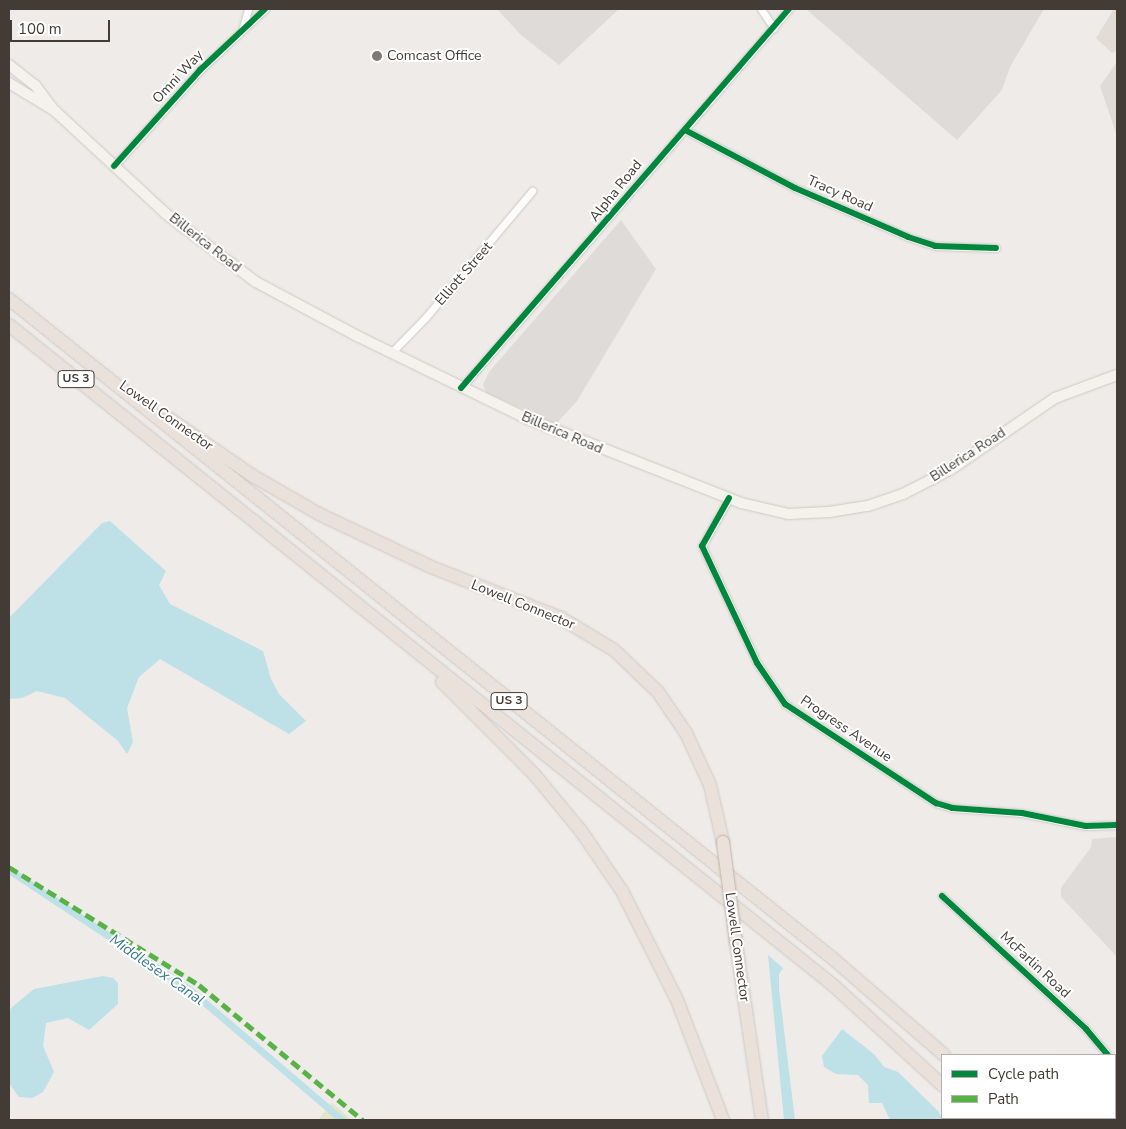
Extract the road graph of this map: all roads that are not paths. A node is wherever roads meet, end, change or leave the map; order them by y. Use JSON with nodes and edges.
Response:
{"nodes":[{"id":1,"x":248,"y":9,"type":"edge"},
{"id":2,"x":265,"y":9,"type":"edge"},
{"id":3,"x":762,"y":9,"type":"edge"},
{"id":4,"x":789,"y":9,"type":"edge"},
{"id":5,"x":243,"y":28,"type":"junction"},
{"id":6,"x":774,"y":28,"type":"junction"},
{"id":7,"x":9,"y":65,"type":"edge"},
{"id":8,"x":9,"y":83,"type":"edge"},
{"id":9,"x":55,"y":112,"type":"junction"},
{"id":10,"x":685,"y":130,"type":"junction"},
{"id":11,"x":114,"y":166,"type":"junction"},
{"id":12,"x":532,"y":191,"type":"dead end"},
{"id":13,"x":996,"y":248,"type":"dead end"},
{"id":14,"x":9,"y":299,"type":"edge"},
{"id":15,"x":9,"y":325,"type":"edge"},
{"id":16,"x":9,"y":332,"type":"edge"},
{"id":17,"x":72,"y":350,"type":"junction"},
{"id":18,"x":391,"y":353,"type":"junction"},
{"id":19,"x":66,"y":371,"type":"junction"},
{"id":20,"x":1117,"y":376,"type":"edge"},
{"id":21,"x":461,"y":388,"type":"junction"},
{"id":22,"x":729,"y":498,"type":"junction"},
{"id":23,"x":369,"y":614,"type":"junction"},
{"id":24,"x":1117,"y":826,"type":"edge"},
{"id":25,"x":942,"y":896,"type":"dead end"},
{"id":26,"x":905,"y":1020,"type":"junction"},
{"id":27,"x":943,"y":1054,"type":"edge"},
{"id":28,"x":950,"y":1054,"type":"edge"},
{"id":29,"x":1107,"y":1054,"type":"edge"},
{"id":30,"x":931,"y":1074,"type":"junction"},
{"id":31,"x":941,"y":1084,"type":"edge"},
{"id":32,"x":941,"y":1088,"type":"edge"},
{"id":33,"x":723,"y":1120,"type":"edge"},
{"id":34,"x":762,"y":1120,"type":"edge"}],
"edges":[{"from":1,"to":5,"type":"street"},
{"from":2,"to":5,"type":"street","name":"Omni Way"},
{"from":3,"to":6,"type":"street"},
{"from":4,"to":6,"type":"street","name":"Alpha Road"},
{"from":5,"to":11,"type":"street","name":"Omni Way"},
{"from":6,"to":10,"type":"street","name":"Alpha Road"},
{"from":7,"to":9,"type":"main road","name":"Billerica Road"},
{"from":8,"to":9,"type":"main road","name":"Billerica Road"},
{"from":9,"to":11,"type":"main road","name":"Billerica Road"},
{"from":10,"to":13,"type":"street","name":"Tracy Road"},
{"from":10,"to":21,"type":"street","name":"Alpha Road"},
{"from":11,"to":18,"type":"main road","name":"Billerica Road"},
{"from":12,"to":18,"type":"street","name":"Elliott Street"},
{"from":14,"to":17,"type":"highway","number":"US 3"},
{"from":15,"to":19,"type":"highway","number":"US 3"},
{"from":16,"to":19,"type":"highway"},
{"from":17,"to":26,"type":"highway","number":"US 3"},
{"from":17,"to":34,"type":"highway","name":"Lowell Connector","bridge":true},
{"from":18,"to":21,"type":"main road","name":"Billerica Road"},
{"from":19,"to":23,"type":"highway","number":"US 3"},
{"from":20,"to":22,"type":"main road","name":"Billerica Road"},
{"from":21,"to":22,"type":"main road","name":"Billerica Road"},
{"from":22,"to":24,"type":"street","name":"Progress Avenue"},
{"from":23,"to":30,"type":"highway","number":"US 3"},
{"from":23,"to":33,"type":"highway"},
{"from":25,"to":29,"type":"street","name":"McFarlin Road"},
{"from":26,"to":27,"type":"highway","number":"US 3"},
{"from":26,"to":28,"type":"highway"},
{"from":30,"to":31,"type":"highway","number":"US 3"},
{"from":30,"to":32,"type":"highway"}]}
